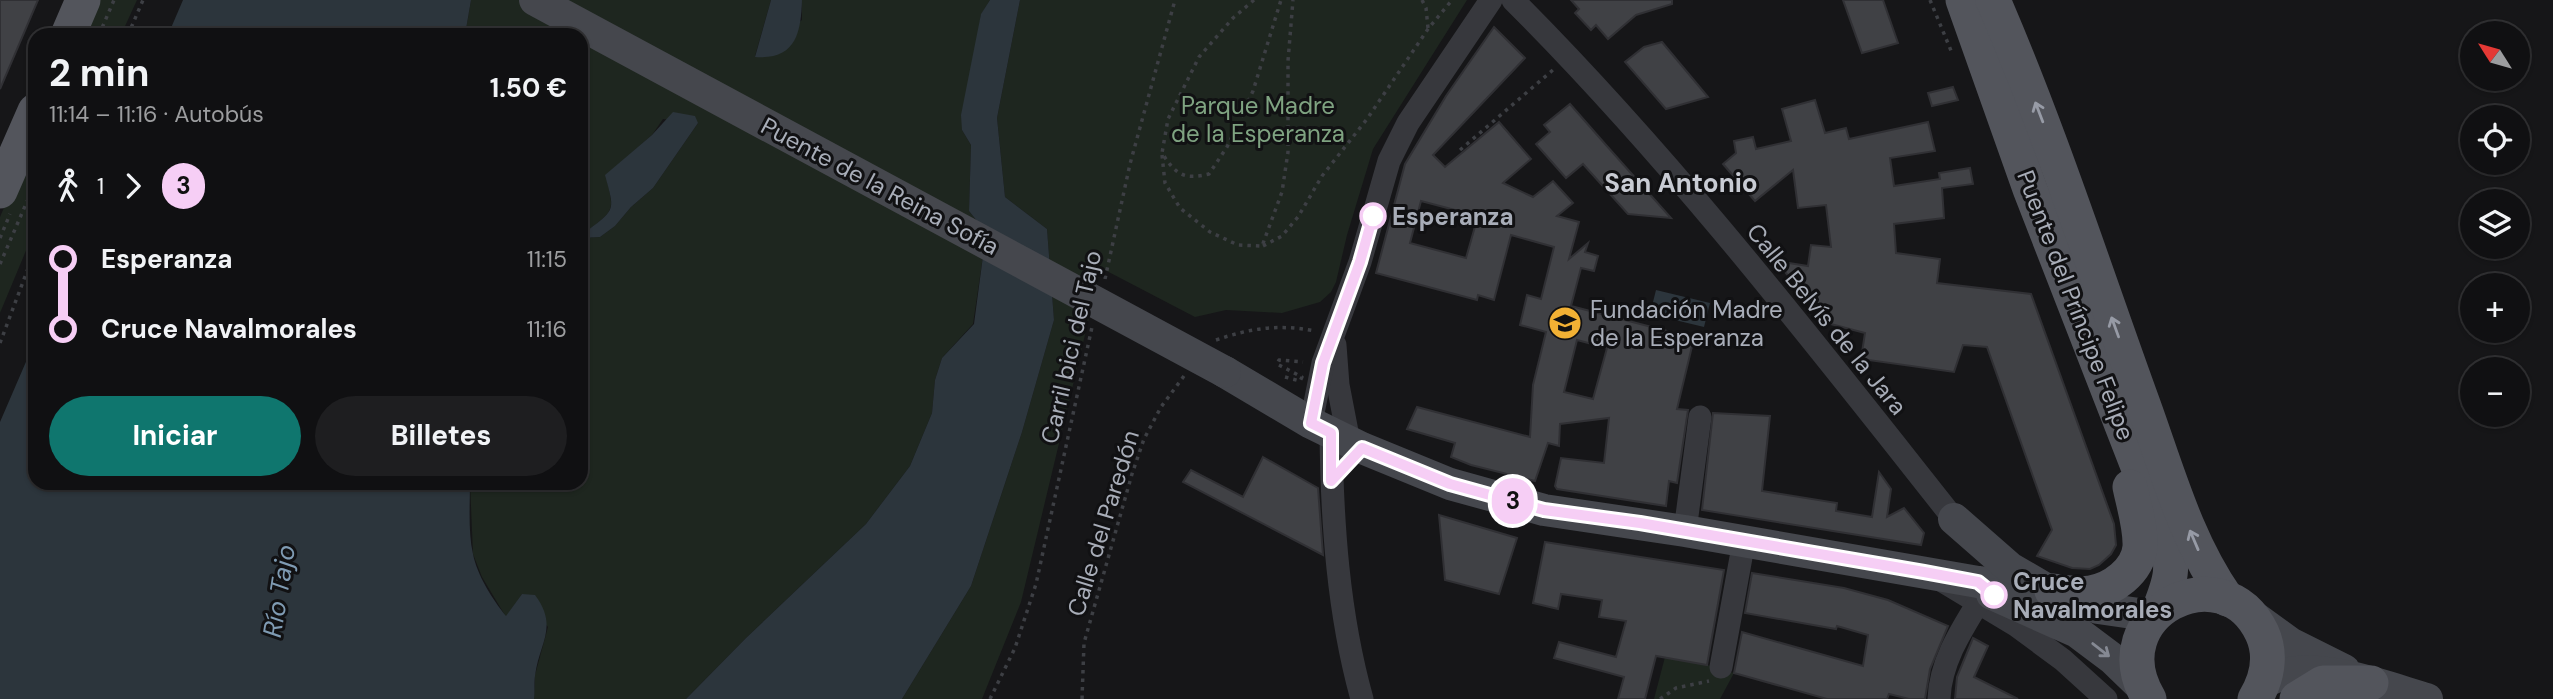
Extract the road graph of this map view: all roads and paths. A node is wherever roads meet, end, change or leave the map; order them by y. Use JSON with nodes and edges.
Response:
{"nodes":[{"id":1,"x":83,"y":0,"type":"edge"},
{"id":2,"x":114,"y":0,"type":"edge"},
{"id":3,"x":143,"y":0,"type":"edge"},
{"id":4,"x":535,"y":0,"type":"edge"},
{"id":5,"x":1175,"y":0,"type":"edge"},
{"id":6,"x":1255,"y":0,"type":"edge"},
{"id":7,"x":1281,"y":0,"type":"edge"},
{"id":8,"x":1293,"y":0,"type":"edge"},
{"id":9,"x":1422,"y":0,"type":"edge"},
{"id":10,"x":1452,"y":0,"type":"edge"},
{"id":11,"x":1491,"y":0,"type":"edge"},
{"id":12,"x":1513,"y":0,"type":"edge"},
{"id":13,"x":1963,"y":0,"type":"edge"},
{"id":14,"x":1993,"y":0,"type":"edge"},
{"id":15,"x":71,"y":28,"type":"edge"},
{"id":16,"x":102,"y":28,"type":"edge"},
{"id":17,"x":131,"y":28,"type":"edge"},
{"id":18,"x":587,"y":28,"type":"edge"},
{"id":19,"x":588,"y":29,"type":"edge"},
{"id":20,"x":1428,"y":29,"type":"junction"},
{"id":21,"x":1569,"y":56,"type":"junction"},
{"id":22,"x":28,"y":127,"type":"edge"},
{"id":23,"x":1460,"y":150,"type":"dead end"},
{"id":24,"x":1162,"y":153,"type":"junction"},
{"id":25,"x":0,"y":191,"type":"edge"},
{"id":26,"x":28,"y":199,"type":"edge"},
{"id":27,"x":1262,"y":246,"type":"junction"},
{"id":28,"x":0,"y":264,"type":"edge"},
{"id":29,"x":28,"y":268,"type":"edge"},
{"id":30,"x":1104,"y":284,"type":"dead end"},
{"id":31,"x":1093,"y":322,"type":"dead end"},
{"id":32,"x":1334,"y":335,"type":"junction"},
{"id":33,"x":1214,"y":340,"type":"dead end"},
{"id":34,"x":0,"y":342,"type":"edge"},
{"id":35,"x":1303,"y":362,"type":"dead end"},
{"id":36,"x":1190,"y":368,"type":"dead end"},
{"id":37,"x":1301,"y":377,"type":"dead end"},
{"id":38,"x":2109,"y":389,"type":"junction"},
{"id":39,"x":1700,"y":417,"type":"dead end"},
{"id":40,"x":1338,"y":436,"type":"junction"},
{"id":41,"x":1331,"y":481,"type":"junction"},
{"id":42,"x":1954,"y":519,"type":"junction"},
{"id":43,"x":1685,"y":531,"type":"junction"},
{"id":44,"x":1744,"y":541,"type":"junction"},
{"id":45,"x":1928,"y":573,"type":"junction"},
{"id":46,"x":2052,"y":592,"type":"junction"},
{"id":47,"x":1978,"y":593,"type":"junction"},
{"id":48,"x":2239,"y":607,"type":"junction"},
{"id":49,"x":2156,"y":613,"type":"junction"},
{"id":50,"x":1721,"y":667,"type":"joint"},
{"id":51,"x":2371,"y":682,"type":"junction"},
{"id":52,"x":2259,"y":690,"type":"edge"},
{"id":53,"x":2146,"y":693,"type":"edge"},
{"id":54,"x":990,"y":699,"type":"edge"},
{"id":55,"x":1082,"y":699,"type":"edge"},
{"id":56,"x":1362,"y":699,"type":"edge"},
{"id":57,"x":1660,"y":699,"type":"edge"},
{"id":58,"x":1939,"y":699,"type":"edge"},
{"id":59,"x":2106,"y":699,"type":"edge"},
{"id":60,"x":2297,"y":699,"type":"edge"},
{"id":61,"x":2427,"y":699,"type":"edge"}],
"edges":[{"from":1,"to":15,"type":"main road"},
{"from":2,"to":16,"type":"path"},
{"from":3,"to":17,"type":"path"},
{"from":4,"to":18,"type":"main road","name":"Puente de la Reina Sofía","bridge":true},
{"from":5,"to":30,"type":"path","name":"Carril bici del Tajo"},
{"from":6,"to":24,"type":"path"},
{"from":7,"to":24,"type":"path"},
{"from":8,"to":27,"type":"path"},
{"from":9,"to":20,"type":"path"},
{"from":10,"to":20,"type":"path"},
{"from":11,"to":32,"type":"street"},
{"from":12,"to":21,"type":"street","name":"Calle Belvís de la Jara"},
{"from":13,"to":38,"type":"main road","name":"Puente del Príncipe Felipe"},
{"from":48,"to":14,"type":"main road","name":"Puente del Príncipe Felipe","one_way":true},
{"from":19,"to":40,"type":"main road","name":"Puente de la Reina Sofía","bridge":true},
{"from":20,"to":27,"type":"path"},
{"from":21,"to":23,"type":"path"},
{"from":21,"to":42,"type":"street","name":"Calle Belvís de la Jara"},
{"from":22,"to":25,"type":"main road"},
{"from":24,"to":27,"type":"path"},
{"from":26,"to":28,"type":"path"},
{"from":29,"to":34,"type":"path"},
{"from":31,"to":54,"type":"path","name":"Carril bici del Tajo"},
{"from":32,"to":33,"type":"path"},
{"from":32,"to":40,"type":"street"},
{"from":32,"to":40,"type":"street"},
{"from":35,"to":37,"type":"path"},
{"from":36,"to":55,"type":"path","name":"Calle del Paredón"},
{"from":38,"to":46,"type":"main road"},
{"from":38,"to":49,"type":"main road","name":"Puente del Príncipe Felipe"},
{"from":39,"to":43,"type":"street"},
{"from":40,"to":41,"type":"street"},
{"from":40,"to":41,"type":"street"},
{"from":40,"to":43,"type":"main road","name":"Puente de la Reina Sofía"},
{"from":41,"to":56,"type":"street"},
{"from":42,"to":45,"type":"main road"},
{"from":42,"to":46,"type":"main road"},
{"from":42,"to":47,"type":"main road"},
{"from":43,"to":44,"type":"main road","name":"Puente de la Reina Sofía"},
{"from":44,"to":45,"type":"main road","name":"Puente de la Reina Sofía"},
{"from":44,"to":50,"type":"street"},
{"from":45,"to":47,"type":"main road","name":"Puente de la Reina Sofía"},
{"from":46,"to":47,"type":"main road","name":"Puente de la Reina Sofía"},
{"from":46,"to":49,"type":"main road"},
{"from":47,"to":53,"type":"main road","one_way":true},
{"from":47,"to":58,"type":"street"},
{"from":47,"to":59,"type":"street"},
{"from":48,"to":49,"type":"main road"},
{"from":48,"to":51,"type":"main road"},
{"from":48,"to":52,"type":"main road","name":"Puente del Príncipe Felipe"},
{"from":49,"to":53,"type":"main road","name":"Puente del Príncipe Felipe"},
{"from":50,"to":57,"type":"path"},
{"from":51,"to":52,"type":"main road"},
{"from":51,"to":60,"type":"main road"},
{"from":51,"to":61,"type":"main road"}]}
